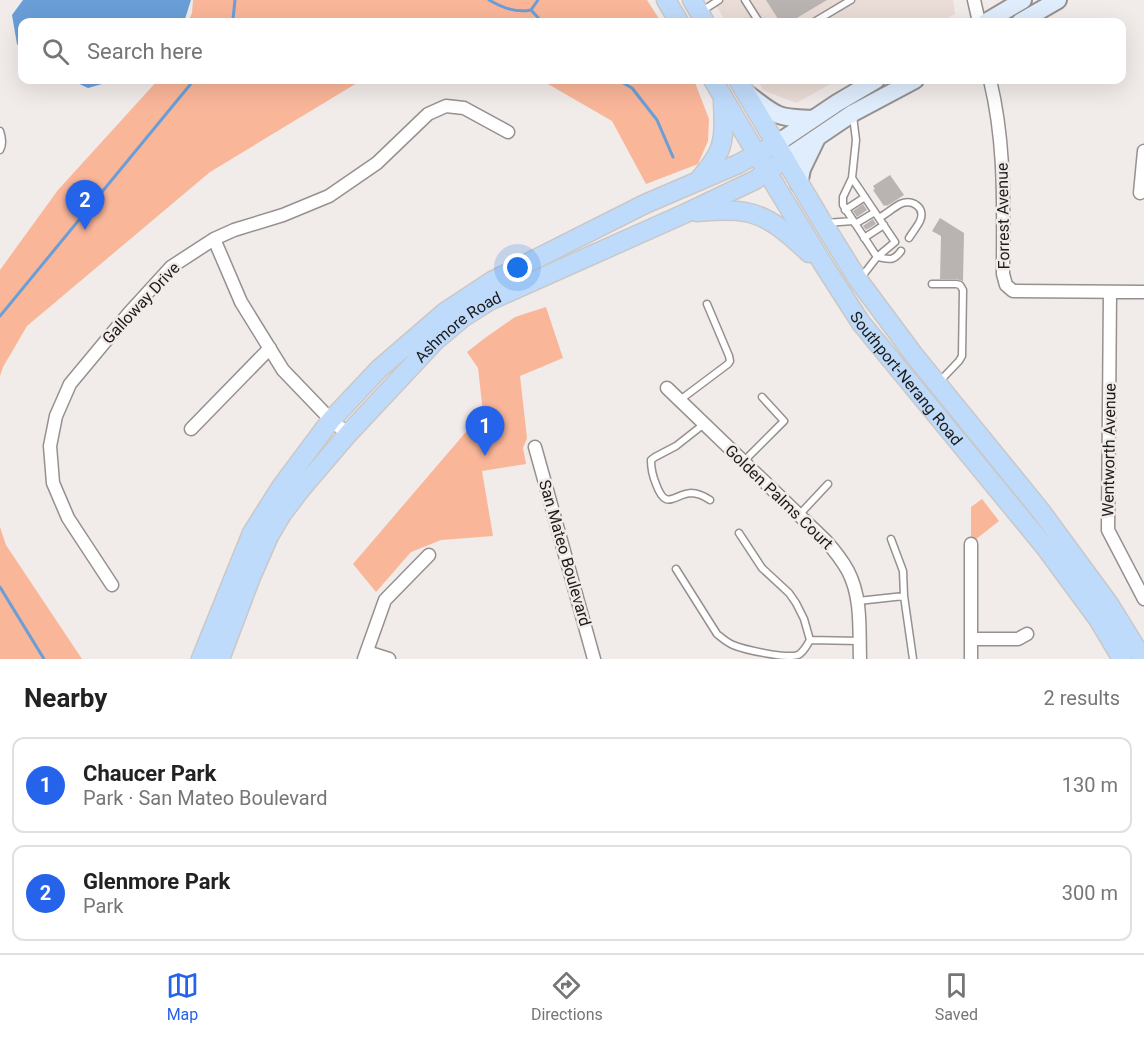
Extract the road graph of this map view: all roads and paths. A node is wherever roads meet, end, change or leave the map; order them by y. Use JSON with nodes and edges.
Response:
{"nodes":[{"id":1,"x":666,"y":0,"type":"edge"},
{"id":2,"x":719,"y":0,"type":"edge"},
{"id":3,"x":746,"y":0,"type":"edge"},
{"id":4,"x":850,"y":0,"type":"edge"},
{"id":5,"x":974,"y":0,"type":"edge"},
{"id":6,"x":1023,"y":0,"type":"edge"},
{"id":7,"x":1058,"y":0,"type":"edge"},
{"id":8,"x":699,"y":12,"type":"edge"},
{"id":9,"x":677,"y":18,"type":"edge"},
{"id":10,"x":757,"y":18,"type":"edge"},
{"id":11,"x":821,"y":18,"type":"edge"},
{"id":12,"x":978,"y":18,"type":"edge"},
{"id":13,"x":993,"y":18,"type":"edge"},
{"id":14,"x":1027,"y":18,"type":"edge"},
{"id":15,"x":716,"y":84,"type":"edge"},
{"id":16,"x":869,"y":84,"type":"edge"},
{"id":17,"x":907,"y":84,"type":"edge"},
{"id":18,"x":991,"y":84,"type":"edge"},
{"id":19,"x":741,"y":85,"type":"edge"},
{"id":20,"x":723,"y":96,"type":"junction"},
{"id":21,"x":853,"y":113,"type":"junction"},
{"id":22,"x":813,"y":119,"type":"junction"},
{"id":23,"x":0,"y":132,"type":"edge"},
{"id":24,"x":508,"y":132,"type":"dead end"},
{"id":25,"x":817,"y":137,"type":"junction"},
{"id":26,"x":0,"y":150,"type":"edge"},
{"id":27,"x":1144,"y":151,"type":"edge"},
{"id":28,"x":780,"y":152,"type":"junction"},
{"id":29,"x":757,"y":154,"type":"junction"},
{"id":30,"x":767,"y":172,"type":"junction"},
{"id":31,"x":852,"y":178,"type":"junction"},
{"id":32,"x":698,"y":182,"type":"junction"},
{"id":33,"x":799,"y":184,"type":"junction"},
{"id":34,"x":1140,"y":193,"type":"dead end"},
{"id":35,"x":865,"y":197,"type":"junction"},
{"id":36,"x":846,"y":210,"type":"junction"},
{"id":37,"x":874,"y":212,"type":"junction"},
{"id":38,"x":686,"y":213,"type":"junction"},
{"id":39,"x":879,"y":218,"type":"junction"},
{"id":40,"x":854,"y":222,"type":"junction"},
{"id":41,"x":823,"y":223,"type":"junction"},
{"id":42,"x":884,"y":225,"type":"junction"},
{"id":43,"x":213,"y":238,"type":"junction"},
{"id":44,"x":864,"y":238,"type":"junction"},
{"id":45,"x":909,"y":238,"type":"dead end"},
{"id":46,"x":901,"y":251,"type":"dead end"},
{"id":47,"x":877,"y":257,"type":"junction"},
{"id":48,"x":825,"y":267,"type":"junction"},
{"id":49,"x":859,"y":280,"type":"junction"},
{"id":50,"x":933,"y":284,"type":"dead end"},
{"id":51,"x":1110,"y":292,"type":"junction"},
{"id":52,"x":1144,"y":292,"type":"edge"},
{"id":53,"x":707,"y":304,"type":"dead end"},
{"id":54,"x":270,"y":348,"type":"junction"},
{"id":55,"x":938,"y":384,"type":"junction"},
{"id":56,"x":667,"y":388,"type":"dead end"},
{"id":57,"x":762,"y":397,"type":"dead end"},
{"id":58,"x":680,"y":400,"type":"junction"},
{"id":59,"x":331,"y":420,"type":"junction"},
{"id":60,"x":704,"y":424,"type":"junction"},
{"id":61,"x":190,"y":429,"type":"dead end"},
{"id":62,"x":348,"y":434,"type":"junction"},
{"id":63,"x":535,"y":447,"type":"dead end"},
{"id":64,"x":743,"y":462,"type":"junction"},
{"id":65,"x":828,"y":484,"type":"dead end"},
{"id":66,"x":710,"y":500,"type":"dead end"},
{"id":67,"x":799,"y":515,"type":"junction"},
{"id":68,"x":739,"y":533,"type":"dead end"},
{"id":69,"x":891,"y":539,"type":"dead end"},
{"id":70,"x":971,"y":544,"type":"dead end"},
{"id":71,"x":429,"y":555,"type":"dead end"},
{"id":72,"x":676,"y":569,"type":"dead end"},
{"id":73,"x":112,"y":585,"type":"dead end"},
{"id":74,"x":904,"y":596,"type":"junction"},
{"id":75,"x":1144,"y":599,"type":"edge"},
{"id":76,"x":858,"y":601,"type":"junction"},
{"id":77,"x":1027,"y":634,"type":"dead end"},
{"id":78,"x":971,"y":639,"type":"junction"},
{"id":79,"x":810,"y":640,"type":"junction"},
{"id":80,"x":859,"y":641,"type":"junction"},
{"id":81,"x":366,"y":656,"type":"edge"},
{"id":82,"x":201,"y":659,"type":"edge"},
{"id":83,"x":220,"y":659,"type":"edge"},
{"id":84,"x":389,"y":659,"type":"edge"},
{"id":85,"x":594,"y":659,"type":"edge"},
{"id":86,"x":860,"y":659,"type":"edge"},
{"id":87,"x":913,"y":659,"type":"edge"},
{"id":88,"x":971,"y":659,"type":"edge"},
{"id":89,"x":1122,"y":659,"type":"edge"},
{"id":90,"x":1143,"y":659,"type":"edge"}],
"edges":[{"from":1,"to":9,"type":"main road"},
{"from":2,"to":8,"type":"lane"},
{"from":3,"to":10,"type":"lane"},
{"from":4,"to":11,"type":"lane"},
{"from":5,"to":12,"type":"street"},
{"from":6,"to":13,"type":"main road"},
{"from":7,"to":14,"type":"main road"},
{"from":15,"to":20,"type":"main road","name":"Southport-Nerang Road"},
{"from":16,"to":22,"type":"main road","name":"Ashmore Road"},
{"from":17,"to":21,"type":"main road","name":"Ashmore Road"},
{"from":18,"to":51,"type":"street","name":"Forrest Avenue"},
{"from":19,"to":22,"type":"main road"},
{"from":19,"to":28,"type":"main road","name":"Southport-Nerang Road"},
{"from":20,"to":29,"type":"main road","name":"Southport-Nerang Road"},
{"from":20,"to":32,"type":"main road"},
{"from":21,"to":25,"type":"main road","name":"Ashmore Road"},
{"from":21,"to":31,"type":"lane"},
{"from":22,"to":28,"type":"main road","name":"Ashmore Road"},
{"from":23,"to":26,"type":"lane"},
{"from":24,"to":43,"type":"street","name":"Galloway Drive"},
{"from":25,"to":28,"type":"main road","name":"Ashmore Road"},
{"from":25,"to":33,"type":"main road"},
{"from":27,"to":34,"type":"street"},
{"from":28,"to":29,"type":"main road","name":"Ashmore Road"},
{"from":28,"to":30,"type":"main road","name":"Ashmore Road"},
{"from":28,"to":33,"type":"main road","name":"Southport-Nerang Road"},
{"from":29,"to":30,"type":"main road","name":"Southport-Nerang Road"},
{"from":29,"to":32,"type":"main road","name":"Ashmore Road"},
{"from":30,"to":38,"type":"main road","name":"Ashmore Road"},
{"from":30,"to":48,"type":"main road","name":"Southport-Nerang Road"},
{"from":31,"to":35,"type":"lane"},
{"from":31,"to":36,"type":"lane"},
{"from":32,"to":59,"type":"main road","name":"Ashmore Road"},
{"from":33,"to":41,"type":"main road","name":"Southport-Nerang Road"},
{"from":35,"to":36,"type":"lane"},
{"from":35,"to":37,"type":"lane"},
{"from":36,"to":40,"type":"lane"},
{"from":37,"to":39,"type":"lane"},
{"from":37,"to":40,"type":"lane"},
{"from":38,"to":48,"type":"main road"},
{"from":38,"to":62,"type":"main road","name":"Ashmore Road"},
{"from":39,"to":42,"type":"lane"},
{"from":39,"to":45,"type":"lane"},
{"from":40,"to":41,"type":"lane"},
{"from":40,"to":44,"type":"lane"},
{"from":41,"to":49,"type":"main road","name":"Southport-Nerang Road"},
{"from":42,"to":44,"type":"lane"},
{"from":42,"to":47,"type":"lane"},
{"from":43,"to":54,"type":"street"},
{"from":43,"to":73,"type":"street","name":"Galloway Drive"},
{"from":44,"to":47,"type":"lane"},
{"from":46,"to":47,"type":"lane"},
{"from":47,"to":49,"type":"lane"},
{"from":48,"to":89,"type":"main road","name":"Southport-Nerang Road"},
{"from":49,"to":55,"type":"main road","name":"Southport-Nerang Road"},
{"from":50,"to":55,"type":"lane"},
{"from":51,"to":52,"type":"street","name":"Forrest Avenue"},
{"from":51,"to":75,"type":"street","name":"Wentworth Avenue"},
{"from":53,"to":58,"type":"lane"},
{"from":54,"to":59,"type":"street"},
{"from":54,"to":61,"type":"street"},
{"from":55,"to":90,"type":"main road","name":"Southport-Nerang Road"},
{"from":56,"to":58,"type":"street","name":"Golden Palms Court"},
{"from":57,"to":64,"type":"lane"},
{"from":58,"to":60,"type":"street","name":"Golden Palms Court"},
{"from":59,"to":62,"type":"street"},
{"from":59,"to":82,"type":"main road","name":"Ashmore Road"},
{"from":60,"to":64,"type":"street","name":"Golden Palms Court"},
{"from":60,"to":66,"type":"lane"},
{"from":62,"to":83,"type":"main road","name":"Ashmore Road"},
{"from":63,"to":85,"type":"street","name":"San Mateo Boulevard"},
{"from":64,"to":67,"type":"street","name":"Golden Palms Court"},
{"from":65,"to":67,"type":"lane"},
{"from":67,"to":76,"type":"street","name":"Golden Palms Court"},
{"from":68,"to":79,"type":"lane"},
{"from":69,"to":74,"type":"lane"},
{"from":70,"to":78,"type":"street"},
{"from":71,"to":81,"type":"street"},
{"from":72,"to":79,"type":"lane"},
{"from":74,"to":76,"type":"lane"},
{"from":74,"to":87,"type":"lane"},
{"from":76,"to":80,"type":"street","name":"Golden Palms Court"},
{"from":77,"to":78,"type":"street"},
{"from":78,"to":88,"type":"street"},
{"from":79,"to":80,"type":"lane"},
{"from":80,"to":86,"type":"street","name":"Golden Palms Court"},
{"from":81,"to":84,"type":"street"}]}
